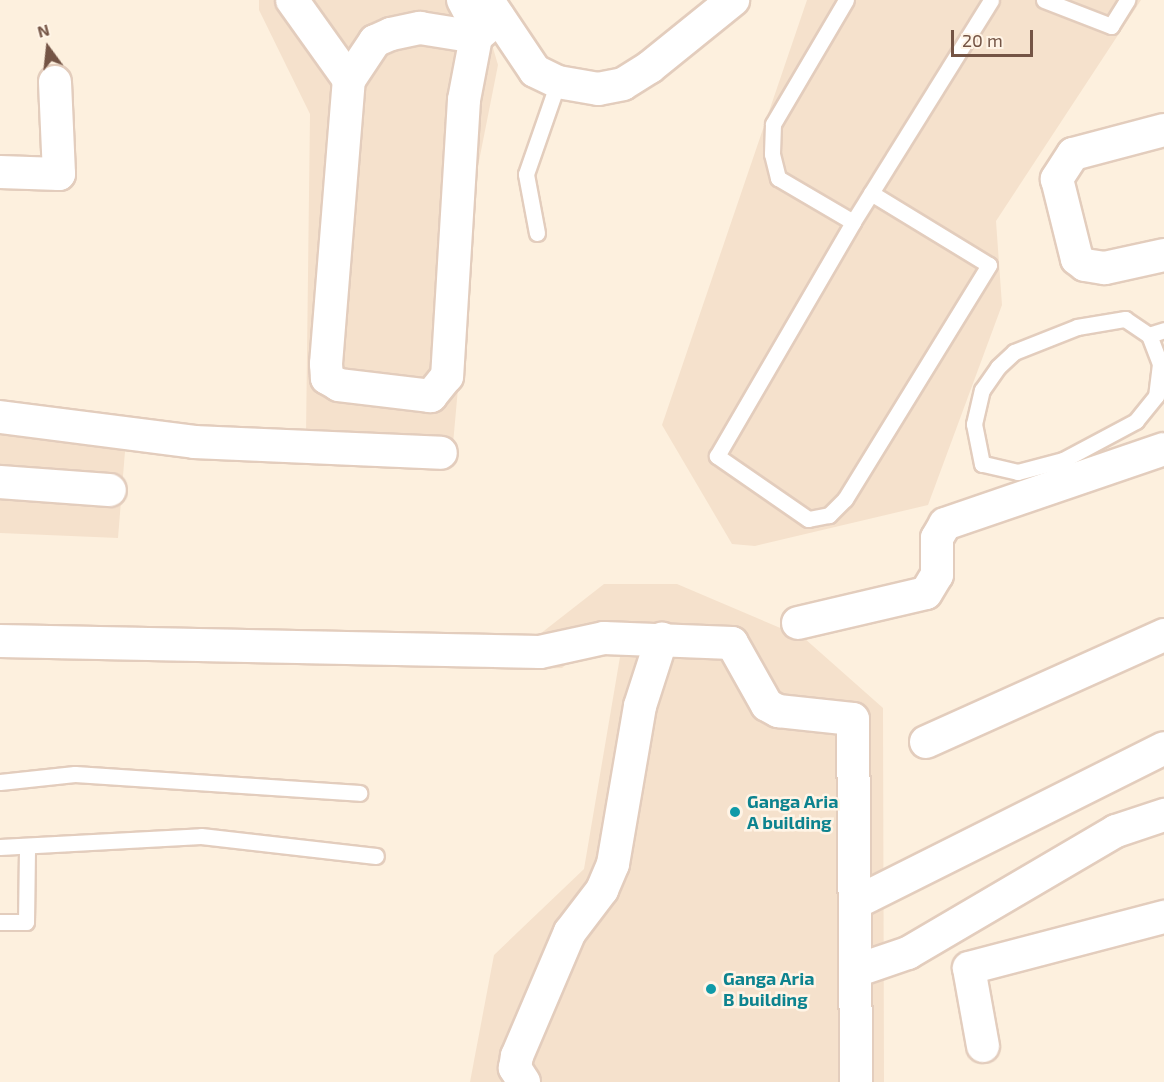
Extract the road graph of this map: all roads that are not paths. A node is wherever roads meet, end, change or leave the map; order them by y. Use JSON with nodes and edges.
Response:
{"nodes":[{"id":1,"x":292,"y":0,"type":"edge"},
{"id":2,"x":463,"y":0,"type":"edge"},
{"id":3,"x":734,"y":0,"type":"edge"},
{"id":4,"x":846,"y":0,"type":"edge"},
{"id":5,"x":991,"y":0,"type":"edge"},
{"id":6,"x":1044,"y":0,"type":"edge"},
{"id":7,"x":1127,"y":0,"type":"edge"},
{"id":8,"x":486,"y":22,"type":"edge"},
{"id":9,"x":348,"y":80,"type":"junction"},
{"id":10,"x":55,"y":82,"type":"dead end"},
{"id":11,"x":558,"y":82,"type":"junction"},
{"id":12,"x":1164,"y":130,"type":"edge"},
{"id":13,"x":0,"y":172,"type":"edge"},
{"id":14,"x":871,"y":193,"type":"junction"},
{"id":15,"x":853,"y":222,"type":"junction"},
{"id":16,"x":537,"y":232,"type":"dead end"},
{"id":17,"x":1164,"y":255,"type":"edge"},
{"id":18,"x":1164,"y":330,"type":"edge"},
{"id":19,"x":1149,"y":335,"type":"junction"},
{"id":20,"x":0,"y":417,"type":"edge"},
{"id":21,"x":1164,"y":449,"type":"edge"},
{"id":22,"x":441,"y":453,"type":"dead end"},
{"id":23,"x":0,"y":482,"type":"edge"},
{"id":24,"x":110,"y":490,"type":"dead end"},
{"id":25,"x":798,"y":623,"type":"dead end"},
{"id":26,"x":1164,"y":635,"type":"edge"},
{"id":27,"x":662,"y":638,"type":"junction"},
{"id":28,"x":0,"y":641,"type":"edge"},
{"id":29,"x":926,"y":742,"type":"dead end"},
{"id":30,"x":1164,"y":748,"type":"edge"},
{"id":31,"x":0,"y":782,"type":"edge"},
{"id":32,"x":359,"y":793,"type":"dead end"},
{"id":33,"x":1164,"y":815,"type":"edge"},
{"id":34,"x":27,"y":846,"type":"junction"},
{"id":35,"x":0,"y":847,"type":"edge"},
{"id":36,"x":376,"y":856,"type":"dead end"},
{"id":37,"x":857,"y":902,"type":"junction"},
{"id":38,"x":1164,"y":917,"type":"edge"},
{"id":39,"x":0,"y":922,"type":"edge"},
{"id":40,"x":858,"y":970,"type":"junction"},
{"id":41,"x":983,"y":1046,"type":"dead end"},
{"id":42,"x":524,"y":1082,"type":"edge"},
{"id":43,"x":856,"y":1082,"type":"edge"}],
"edges":[{"from":1,"to":9,"type":"street"},
{"from":2,"to":8,"type":"street"},
{"from":3,"to":11,"type":"street"},
{"from":4,"to":15,"type":"lane"},
{"from":5,"to":14,"type":"lane"},
{"from":6,"to":7,"type":"lane"},
{"from":8,"to":9,"type":"street"},
{"from":8,"to":9,"type":"street"},
{"from":8,"to":11,"type":"street"},
{"from":10,"to":13,"type":"street"},
{"from":11,"to":16,"type":"lane"},
{"from":12,"to":17,"type":"street"},
{"from":14,"to":15,"type":"lane"},
{"from":14,"to":15,"type":"lane"},
{"from":18,"to":19,"type":"lane"},
{"from":19,"to":19,"type":"lane"},
{"from":20,"to":22,"type":"street"},
{"from":21,"to":25,"type":"street"},
{"from":23,"to":24,"type":"street"},
{"from":26,"to":29,"type":"street"},
{"from":27,"to":28,"type":"street"},
{"from":27,"to":37,"type":"street"},
{"from":27,"to":42,"type":"street"},
{"from":30,"to":37,"type":"street"},
{"from":31,"to":32,"type":"lane"},
{"from":33,"to":40,"type":"street"},
{"from":34,"to":35,"type":"lane"},
{"from":34,"to":36,"type":"lane"},
{"from":34,"to":39,"type":"lane"},
{"from":37,"to":40,"type":"street"},
{"from":38,"to":41,"type":"street"},
{"from":40,"to":43,"type":"street"}]}
